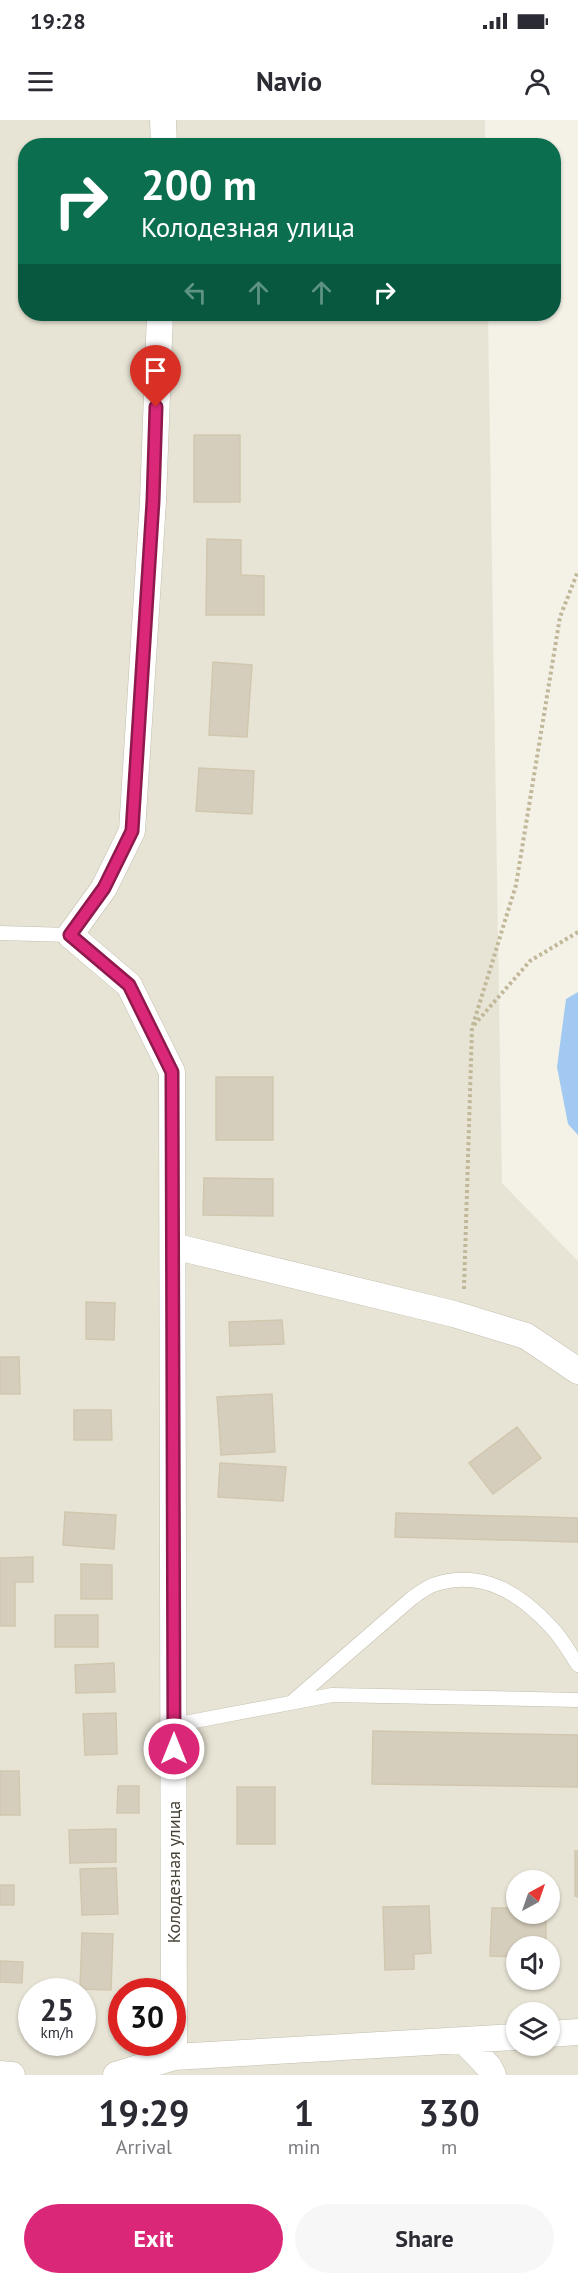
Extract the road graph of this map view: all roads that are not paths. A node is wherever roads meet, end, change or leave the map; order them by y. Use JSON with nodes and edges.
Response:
{"nodes":[{"id":1,"x":163,"y":120,"type":"edge"},
{"id":2,"x":164,"y":138,"type":"edge"},
{"id":3,"x":160,"y":321,"type":"edge"},
{"id":4,"x":0,"y":933,"type":"edge"},
{"id":5,"x":70,"y":935,"type":"junction"},
{"id":6,"x":172,"y":1246,"type":"junction"},
{"id":7,"x":578,"y":1371,"type":"edge"},
{"id":8,"x":578,"y":1665,"type":"edge"},
{"id":9,"x":578,"y":1700,"type":"edge"},
{"id":10,"x":290,"y":1703,"type":"junction"},
{"id":11,"x":174,"y":1725,"type":"junction"},
{"id":12,"x":578,"y":2032,"type":"edge"},
{"id":13,"x":560,"y":2033,"type":"edge"},
{"id":14,"x":506,"y":2038,"type":"edge"},
{"id":15,"x":464,"y":2041,"type":"junction"},
{"id":16,"x":174,"y":2057,"type":"junction"},
{"id":17,"x":0,"y":2074,"type":"edge"},
{"id":18,"x":12,"y":2075,"type":"edge"},
{"id":19,"x":116,"y":2075,"type":"edge"},
{"id":20,"x":493,"y":2075,"type":"edge"}],
"edges":[{"from":1,"to":2,"type":"street"},
{"from":3,"to":5,"type":"street"},
{"from":4,"to":5,"type":"lane"},
{"from":5,"to":6,"type":"street","name":"Колодезная улица"},
{"from":6,"to":7,"type":"street"},
{"from":6,"to":11,"type":"street","name":"Колодезная улица"},
{"from":8,"to":10,"type":"lane"},
{"from":9,"to":10,"type":"lane"},
{"from":10,"to":11,"type":"lane"},
{"from":11,"to":16,"type":"street","name":"Колодезная улица"},
{"from":12,"to":13,"type":"street"},
{"from":14,"to":15,"type":"street"},
{"from":15,"to":16,"type":"street"},
{"from":15,"to":20,"type":"street"},
{"from":16,"to":19,"type":"street"},
{"from":17,"to":18,"type":"street"}]}
